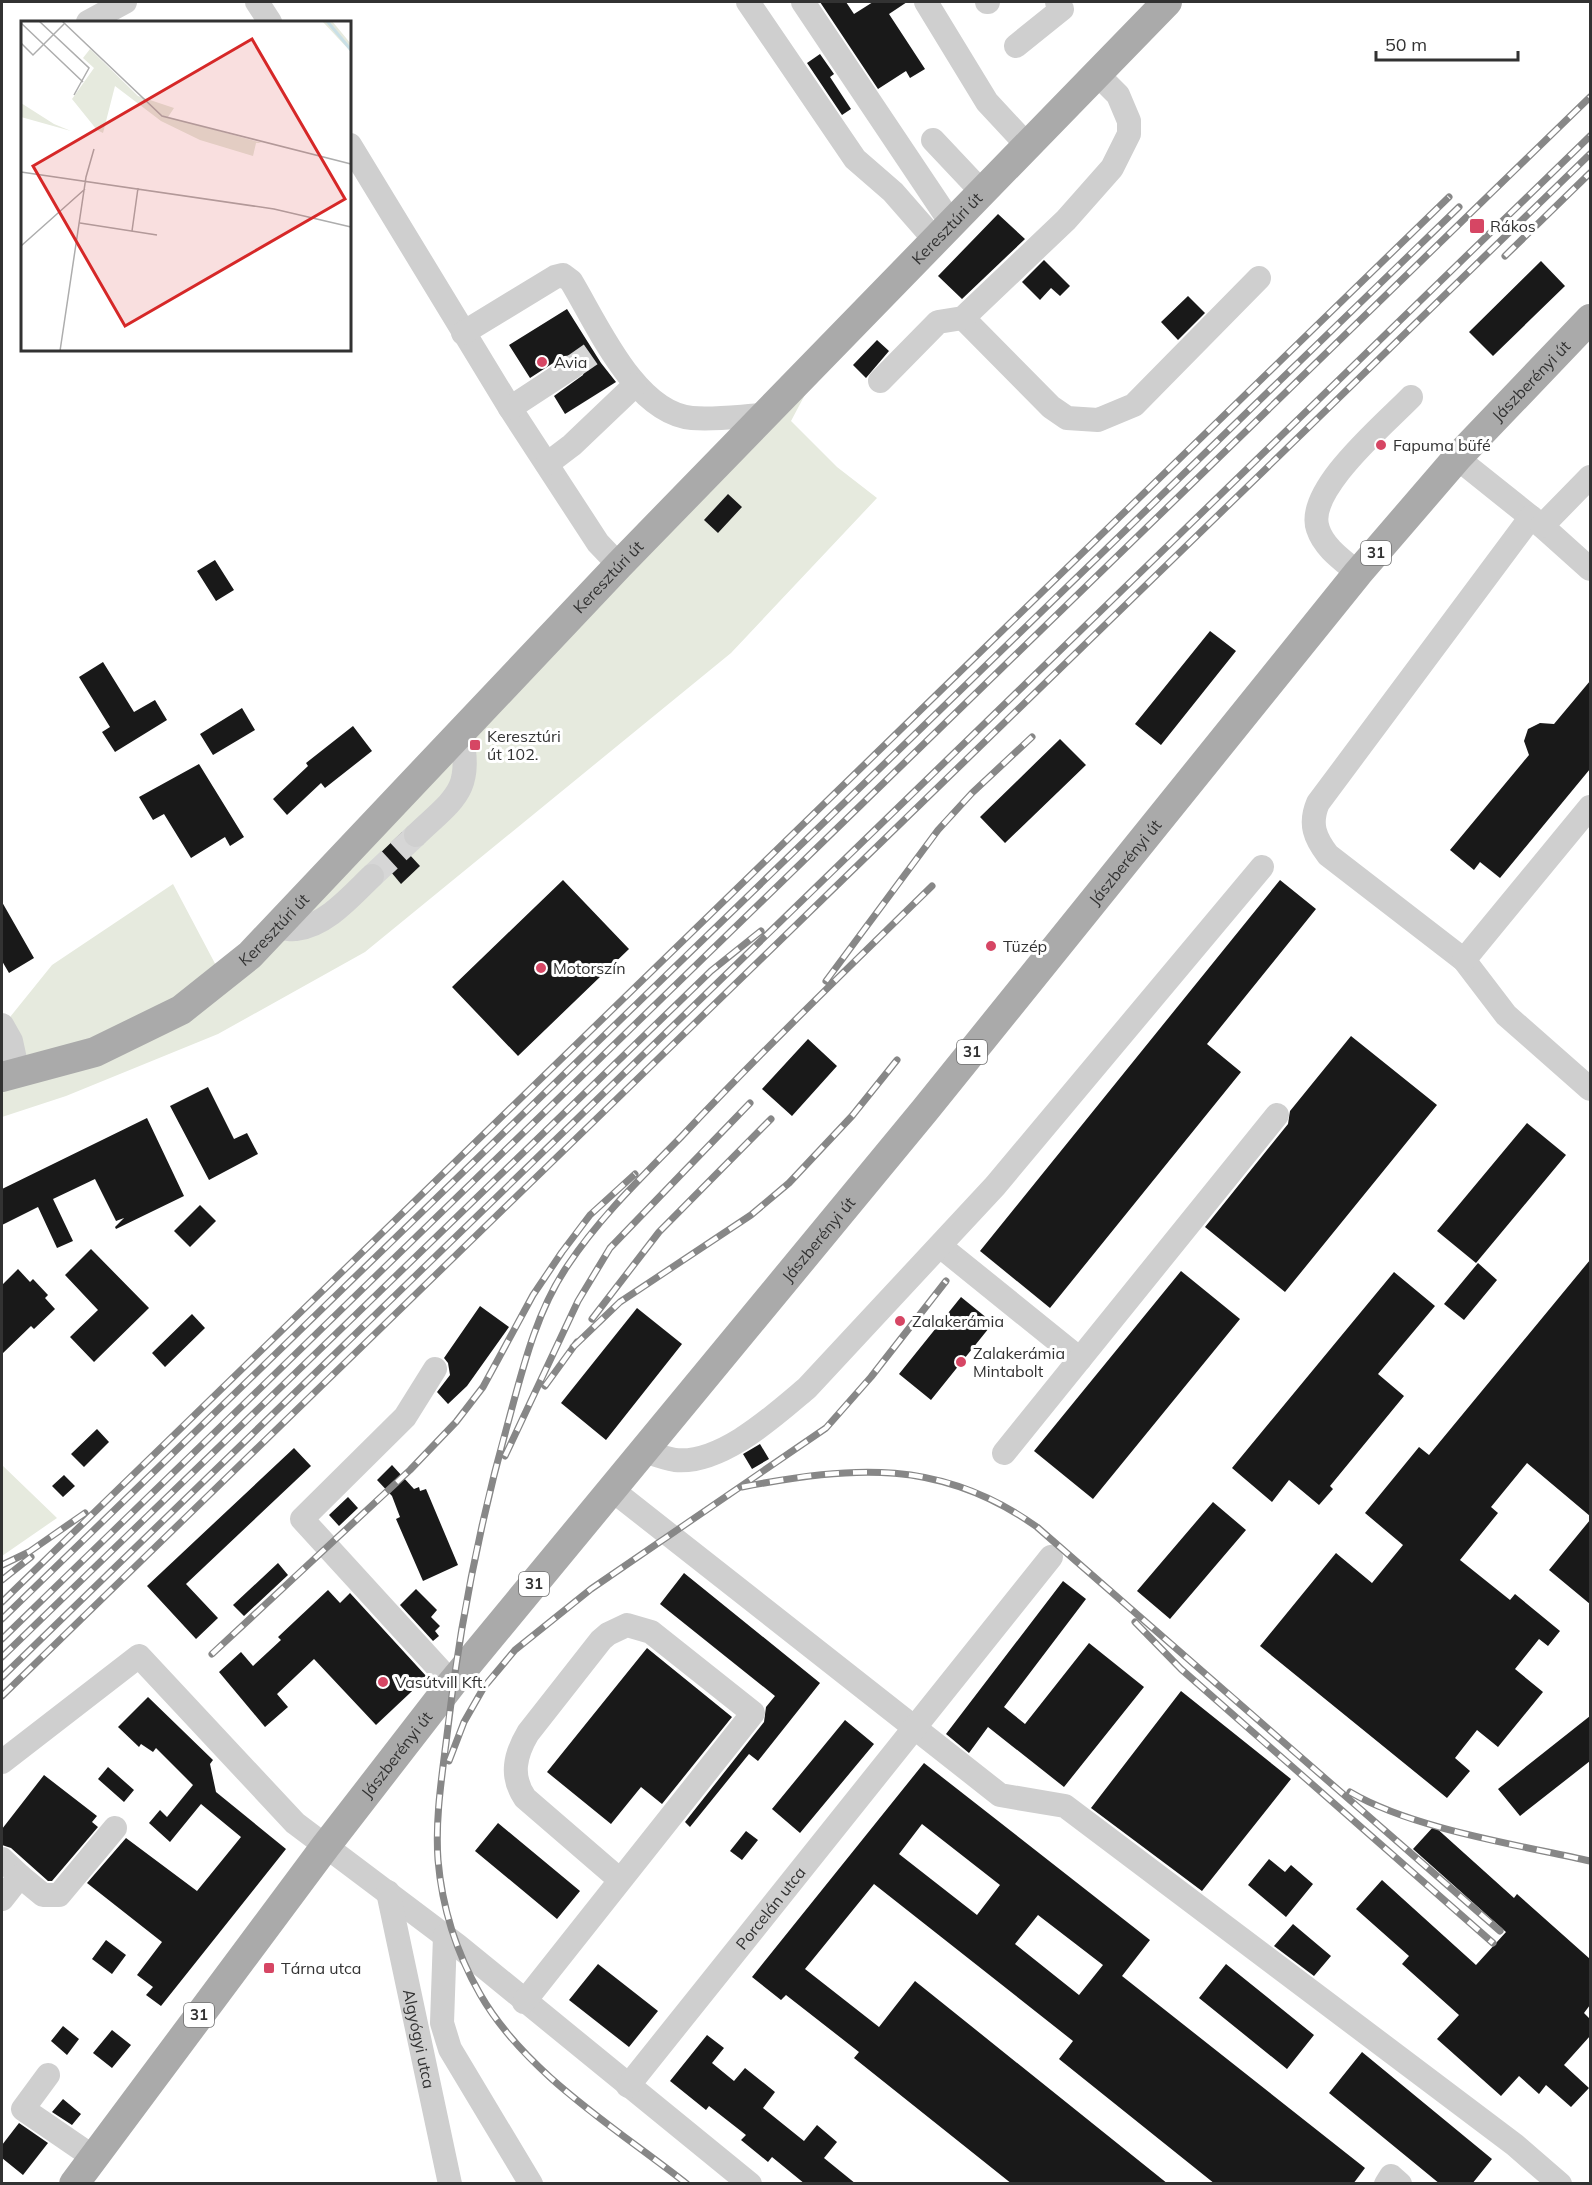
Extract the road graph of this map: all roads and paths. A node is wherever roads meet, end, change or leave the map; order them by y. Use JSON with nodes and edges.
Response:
{"nodes":[{"id":1,"x":125,"y":2,"type":"edge"},
{"id":2,"x":257,"y":2,"type":"edge"},
{"id":3,"x":748,"y":2,"type":"edge"},
{"id":4,"x":803,"y":2,"type":"edge"},
{"id":5,"x":926,"y":2,"type":"edge"},
{"id":6,"x":1057,"y":2,"type":"edge"},
{"id":7,"x":1167,"y":2,"type":"edge"},
{"id":8,"x":90,"y":21,"type":"edge"},
{"id":9,"x":269,"y":21,"type":"edge"},
{"id":10,"x":1016,"y":46,"type":"dead end"},
{"id":11,"x":1097,"y":74,"type":"junction"},
{"id":12,"x":933,"y":140,"type":"dead end"},
{"id":13,"x":1028,"y":145,"type":"junction"},
{"id":14,"x":351,"y":147,"type":"edge"},
{"id":15,"x":982,"y":192,"type":"junction"},
{"id":16,"x":943,"y":232,"type":"junction"},
{"id":17,"x":1259,"y":278,"type":"dead end"},
{"id":18,"x":963,"y":318,"type":"junction"},
{"id":19,"x":1590,"y":319,"type":"edge"},
{"id":20,"x":463,"y":333,"type":"junction"},
{"id":21,"x":571,"y":368,"type":"tunnel mouth"},
{"id":22,"x":880,"y":381,"type":"dead end"},
{"id":23,"x":635,"y":385,"type":"junction"},
{"id":24,"x":1411,"y":397,"type":"dead end"},
{"id":25,"x":510,"y":408,"type":"junction"},
{"id":26,"x":766,"y":415,"type":"junction"},
{"id":27,"x":1457,"y":458,"type":"junction"},
{"id":28,"x":547,"y":464,"type":"junction"},
{"id":29,"x":1590,"y":477,"type":"edge"},
{"id":30,"x":1536,"y":522,"type":"junction"},
{"id":31,"x":619,"y":565,"type":"junction"},
{"id":32,"x":1590,"y":569,"type":"edge"},
{"id":33,"x":1358,"y":573,"type":"junction"},
{"id":34,"x":461,"y":732,"type":"junction"},
{"id":35,"x":1590,"y":807,"type":"edge"},
{"id":36,"x":416,"y":835,"type":"tunnel mouth"},
{"id":37,"x":1262,"y":867,"type":"dead end"},
{"id":38,"x":372,"y":876,"type":"tunnel mouth"},
{"id":39,"x":277,"y":927,"type":"junction"},
{"id":40,"x":1464,"y":960,"type":"junction"},
{"id":41,"x":2,"y":1025,"type":"edge"},
{"id":42,"x":10,"y":1075,"type":"edge"},
{"id":43,"x":1590,"y":1089,"type":"edge"},
{"id":44,"x":1277,"y":1115,"type":"dead end"},
{"id":45,"x":940,"y":1246,"type":"junction"},
{"id":46,"x":1080,"y":1359,"type":"junction"},
{"id":47,"x":435,"y":1369,"type":"dead end"},
{"id":48,"x":643,"y":1451,"type":"junction"},
{"id":49,"x":1004,"y":1453,"type":"dead end"},
{"id":50,"x":611,"y":1489,"type":"junction"},
{"id":51,"x":1051,"y":1557,"type":"dead end"},
{"id":52,"x":452,"y":1683,"type":"junction"},
{"id":53,"x":913,"y":1729,"type":"junction"},
{"id":54,"x":2,"y":1762,"type":"edge"},
{"id":55,"x":115,"y":1828,"type":"dead end"},
{"id":56,"x":325,"y":1847,"type":"junction"},
{"id":57,"x":2,"y":1859,"type":"edge"},
{"id":58,"x":20,"y":1876,"type":"junction"},
{"id":59,"x":620,"y":1880,"type":"junction"},
{"id":60,"x":388,"y":1893,"type":"junction"},
{"id":61,"x":2,"y":1899,"type":"edge"},
{"id":62,"x":445,"y":1936,"type":"junction"},
{"id":63,"x":525,"y":2002,"type":"junction"},
{"id":64,"x":48,"y":2075,"type":"dead end"},
{"id":65,"x":628,"y":2086,"type":"junction"},
{"id":66,"x":93,"y":2157,"type":"junction"},
{"id":67,"x":74,"y":2184,"type":"edge"},
{"id":68,"x":450,"y":2184,"type":"edge"},
{"id":69,"x":531,"y":2184,"type":"edge"},
{"id":70,"x":750,"y":2184,"type":"edge"},
{"id":71,"x":1386,"y":2184,"type":"edge"},
{"id":72,"x":1400,"y":2184,"type":"edge"},
{"id":73,"x":1560,"y":2184,"type":"edge"}],
"edges":[{"from":1,"to":8,"type":"street"},
{"from":2,"to":9,"type":"street"},
{"from":3,"to":16,"type":"street"},
{"from":4,"to":16,"type":"street"},
{"from":5,"to":13,"type":"street"},
{"from":6,"to":10,"type":"street"},
{"from":7,"to":11,"type":"main road","name":"Keresztúri út"},
{"from":11,"to":13,"type":"main road","name":"Keresztúri út"},
{"from":11,"to":18,"type":"street"},
{"from":12,"to":15,"type":"street"},
{"from":13,"to":15,"type":"main road","name":"Keresztúri út"},
{"from":14,"to":20,"type":"street"},
{"from":15,"to":16,"type":"main road","name":"Keresztúri út"},
{"from":16,"to":26,"type":"main road","name":"Keresztúri út"},
{"from":17,"to":18,"type":"street"},
{"from":18,"to":22,"type":"street"},
{"from":19,"to":27,"type":"main road","name":"Jászberényi út","number":"31"},
{"from":20,"to":23,"type":"street"},
{"from":20,"to":25,"type":"street"},
{"from":21,"to":25,"type":"street"},
{"from":23,"to":26,"type":"street"},
{"from":23,"to":28,"type":"street"},
{"from":24,"to":33,"type":"street"},
{"from":25,"to":28,"type":"street"},
{"from":26,"to":31,"type":"main road","name":"Keresztúri út"},
{"from":27,"to":30,"type":"street"},
{"from":27,"to":33,"type":"main road","name":"Jászberényi út","number":"31"},
{"from":28,"to":31,"type":"street"},
{"from":29,"to":30,"type":"street"},
{"from":30,"to":32,"type":"street"},
{"from":30,"to":40,"type":"street"},
{"from":31,"to":34,"type":"main road","name":"Keresztúri út"},
{"from":33,"to":48,"type":"main road","name":"Jászberényi út","number":"31"},
{"from":34,"to":36,"type":"street"},
{"from":34,"to":39,"type":"main road","name":"Keresztúri út"},
{"from":35,"to":40,"type":"street"},
{"from":37,"to":45,"type":"street"},
{"from":38,"to":39,"type":"street"},
{"from":39,"to":42,"type":"main road","name":"Keresztúri út"},
{"from":40,"to":43,"type":"street"},
{"from":41,"to":42,"type":"street"},
{"from":44,"to":46,"type":"street"},
{"from":45,"to":46,"type":"street"},
{"from":45,"to":48,"type":"street"},
{"from":46,"to":49,"type":"street"},
{"from":47,"to":52,"type":"street"},
{"from":48,"to":50,"type":"main road","name":"Jászberényi út","number":"31"},
{"from":50,"to":52,"type":"main road","name":"Jászberényi út","number":"31"},
{"from":50,"to":53,"type":"street"},
{"from":51,"to":53,"type":"street","name":"Porcelán utca"},
{"from":52,"to":56,"type":"main road","name":"Jászberényi út","number":"31"},
{"from":53,"to":65,"type":"street","name":"Porcelán utca"},
{"from":53,"to":73,"type":"street"},
{"from":54,"to":56,"type":"street"},
{"from":55,"to":58,"type":"street"},
{"from":56,"to":60,"type":"street"},
{"from":56,"to":66,"type":"main road","name":"Jászberényi út","number":"31"},
{"from":57,"to":58,"type":"street"},
{"from":58,"to":61,"type":"street"},
{"from":59,"to":59,"type":"street"},
{"from":59,"to":63,"type":"street"},
{"from":60,"to":62,"type":"street"},
{"from":60,"to":68,"type":"street","name":"Algyógyi utca"},
{"from":62,"to":63,"type":"street"},
{"from":62,"to":69,"type":"street"},
{"from":63,"to":65,"type":"street"},
{"from":64,"to":66,"type":"street"},
{"from":65,"to":70,"type":"street"},
{"from":66,"to":67,"type":"main road","name":"Jászberényi út","number":"31"},
{"from":71,"to":72,"type":"street"}]}
